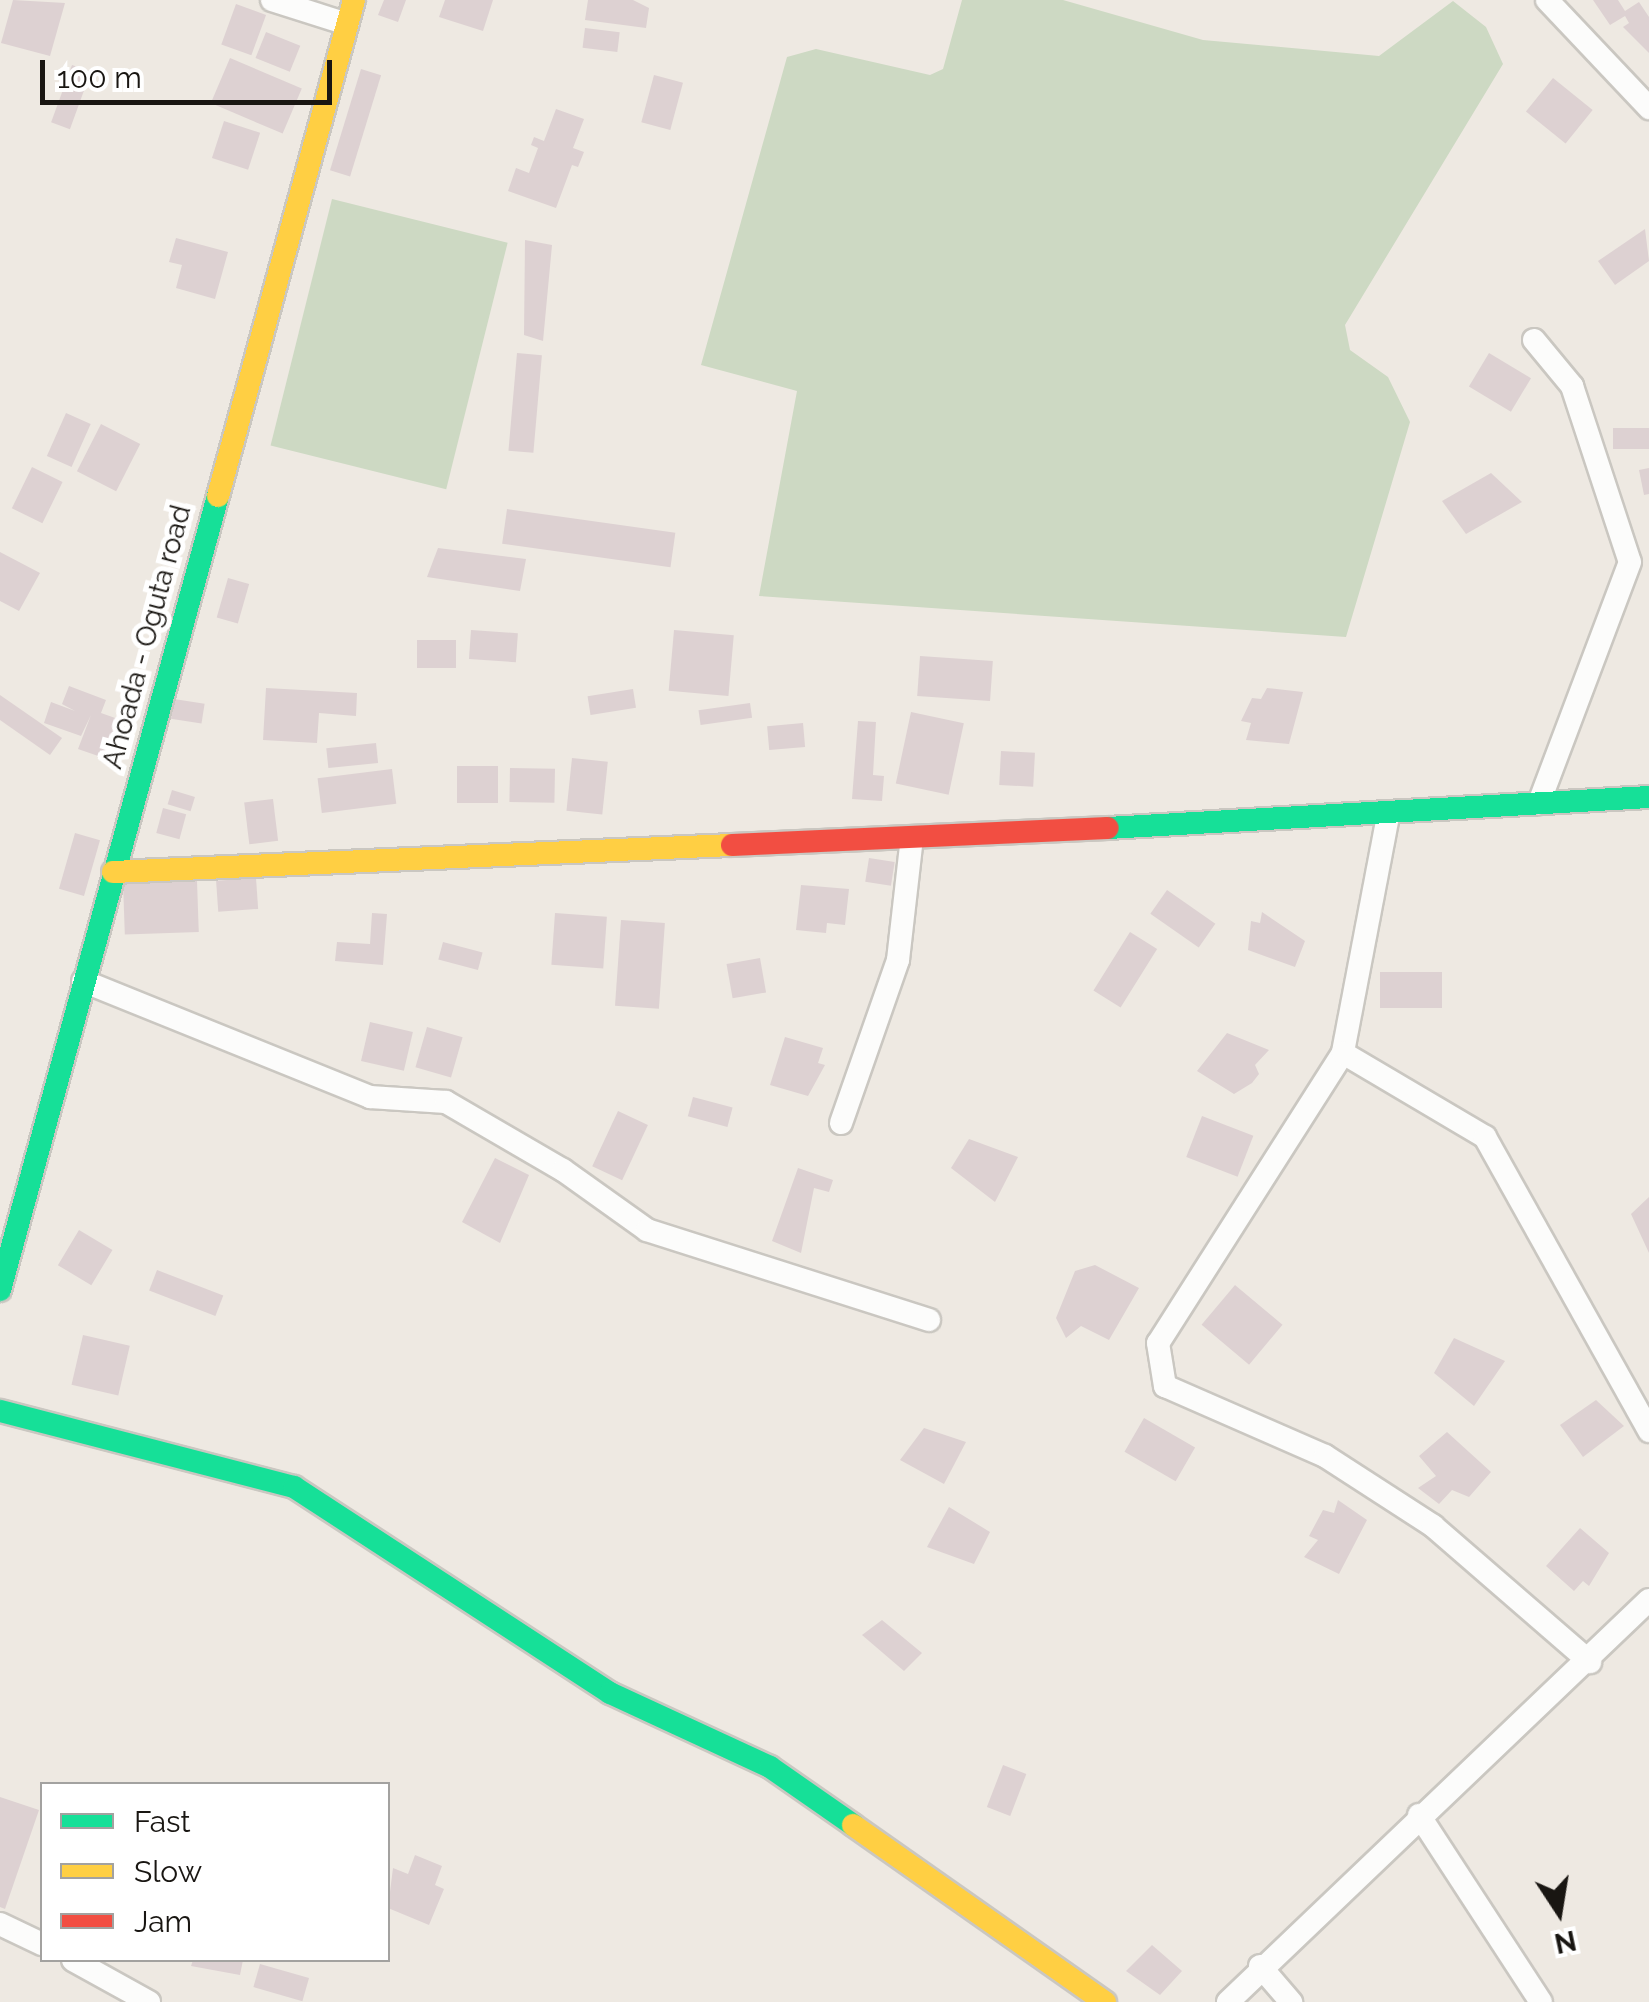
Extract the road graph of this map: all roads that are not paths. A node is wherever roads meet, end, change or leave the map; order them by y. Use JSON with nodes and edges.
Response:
{"nodes":[{"id":1,"x":272,"y":0,"type":"edge"},
{"id":2,"x":354,"y":0,"type":"edge"},
{"id":3,"x":1548,"y":0,"type":"edge"},
{"id":4,"x":347,"y":24,"type":"junction"},
{"id":5,"x":1649,"y":108,"type":"edge"},
{"id":6,"x":1534,"y":340,"type":"dead end"},
{"id":7,"x":1649,"y":797,"type":"edge"},
{"id":8,"x":1539,"y":804,"type":"junction"},
{"id":9,"x":1388,"y":816,"type":"junction"},
{"id":10,"x":912,"y":838,"type":"junction"},
{"id":11,"x":113,"y":872,"type":"junction"},
{"id":12,"x":84,"y":981,"type":"junction"},
{"id":13,"x":1343,"y":1053,"type":"junction"},
{"id":14,"x":841,"y":1122,"type":"dead end"},
{"id":15,"x":0,"y":1290,"type":"edge"},
{"id":16,"x":929,"y":1320,"type":"dead end"},
{"id":17,"x":0,"y":1411,"type":"edge"},
{"id":18,"x":1649,"y":1431,"type":"edge"},
{"id":19,"x":1649,"y":1600,"type":"edge"},
{"id":20,"x":1590,"y":1662,"type":"junction"},
{"id":21,"x":1419,"y":1816,"type":"junction"},
{"id":22,"x":0,"y":1924,"type":"edge"},
{"id":23,"x":40,"y":1943,"type":"edge"},
{"id":24,"x":77,"y":1962,"type":"edge"},
{"id":25,"x":1260,"y":1966,"type":"junction"},
{"id":26,"x":150,"y":2002,"type":"edge"},
{"id":27,"x":1105,"y":2002,"type":"edge"},
{"id":28,"x":1228,"y":2002,"type":"edge"},
{"id":29,"x":1291,"y":2002,"type":"edge"},
{"id":30,"x":1541,"y":2002,"type":"edge"}],
"edges":[{"from":1,"to":4,"type":"street"},
{"from":2,"to":4,"type":"street","name":"Ahoada - Oguta road"},
{"from":3,"to":5,"type":"street"},
{"from":4,"to":11,"type":"street","name":"Ahoada - Oguta road"},
{"from":6,"to":8,"type":"street"},
{"from":7,"to":8,"type":"street"},
{"from":8,"to":9,"type":"street"},
{"from":9,"to":10,"type":"street"},
{"from":9,"to":13,"type":"street"},
{"from":10,"to":11,"type":"street"},
{"from":10,"to":14,"type":"street"},
{"from":11,"to":12,"type":"street","name":"Ahoada - Oguta road"},
{"from":12,"to":15,"type":"street","name":"Ahoada - Oguta road"},
{"from":12,"to":16,"type":"street"},
{"from":13,"to":18,"type":"street"},
{"from":13,"to":20,"type":"street"},
{"from":17,"to":27,"type":"street"},
{"from":19,"to":20,"type":"street"},
{"from":20,"to":21,"type":"street"},
{"from":21,"to":25,"type":"street"},
{"from":21,"to":30,"type":"street"},
{"from":22,"to":23,"type":"street"},
{"from":24,"to":26,"type":"street"},
{"from":25,"to":28,"type":"street"},
{"from":25,"to":29,"type":"street"}]}
